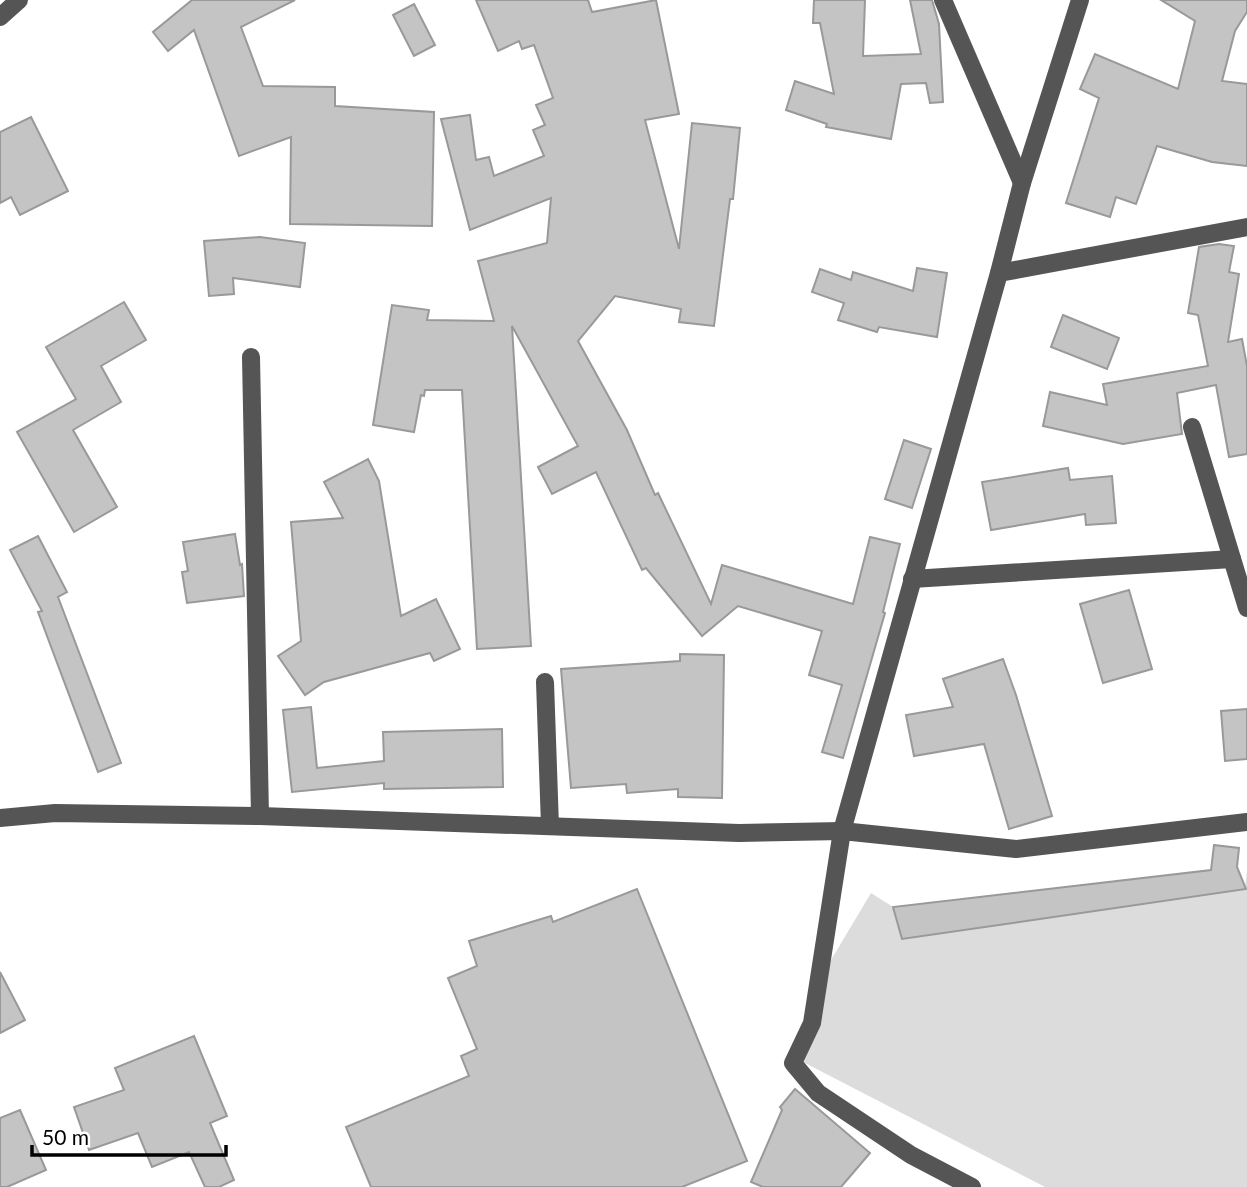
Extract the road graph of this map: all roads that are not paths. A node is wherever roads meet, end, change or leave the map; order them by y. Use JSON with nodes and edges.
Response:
{"nodes":[{"id":1,"x":19,"y":0,"type":"edge"},
{"id":2,"x":943,"y":0,"type":"edge"},
{"id":3,"x":1080,"y":0,"type":"edge"},
{"id":4,"x":0,"y":17,"type":"edge"},
{"id":5,"x":1022,"y":183,"type":"junction"},
{"id":6,"x":1247,"y":227,"type":"edge"},
{"id":7,"x":999,"y":273,"type":"junction"},
{"id":8,"x":251,"y":357,"type":"dead end"},
{"id":9,"x":1192,"y":427,"type":"dead end"},
{"id":10,"x":1231,"y":559,"type":"junction"},
{"id":11,"x":912,"y":579,"type":"junction"},
{"id":12,"x":1247,"y":608,"type":"edge"},
{"id":13,"x":545,"y":682,"type":"dead end"},
{"id":14,"x":260,"y":816,"type":"junction"},
{"id":15,"x":0,"y":818,"type":"edge"},
{"id":16,"x":1247,"y":822,"type":"edge"},
{"id":17,"x":550,"y":826,"type":"junction"},
{"id":18,"x":842,"y":831,"type":"junction"},
{"id":19,"x":972,"y":1187,"type":"edge"}],
"edges":[{"from":1,"to":4,"type":"street"},
{"from":2,"to":5,"type":"street"},
{"from":3,"to":5,"type":"street"},
{"from":5,"to":7,"type":"street"},
{"from":6,"to":7,"type":"street"},
{"from":7,"to":11,"type":"street"},
{"from":8,"to":14,"type":"street"},
{"from":9,"to":10,"type":"street"},
{"from":10,"to":11,"type":"street"},
{"from":10,"to":12,"type":"street"},
{"from":11,"to":18,"type":"street"},
{"from":13,"to":17,"type":"street"},
{"from":14,"to":15,"type":"street"},
{"from":14,"to":17,"type":"street"},
{"from":16,"to":18,"type":"street"},
{"from":17,"to":18,"type":"street"},
{"from":18,"to":19,"type":"street"}]}
